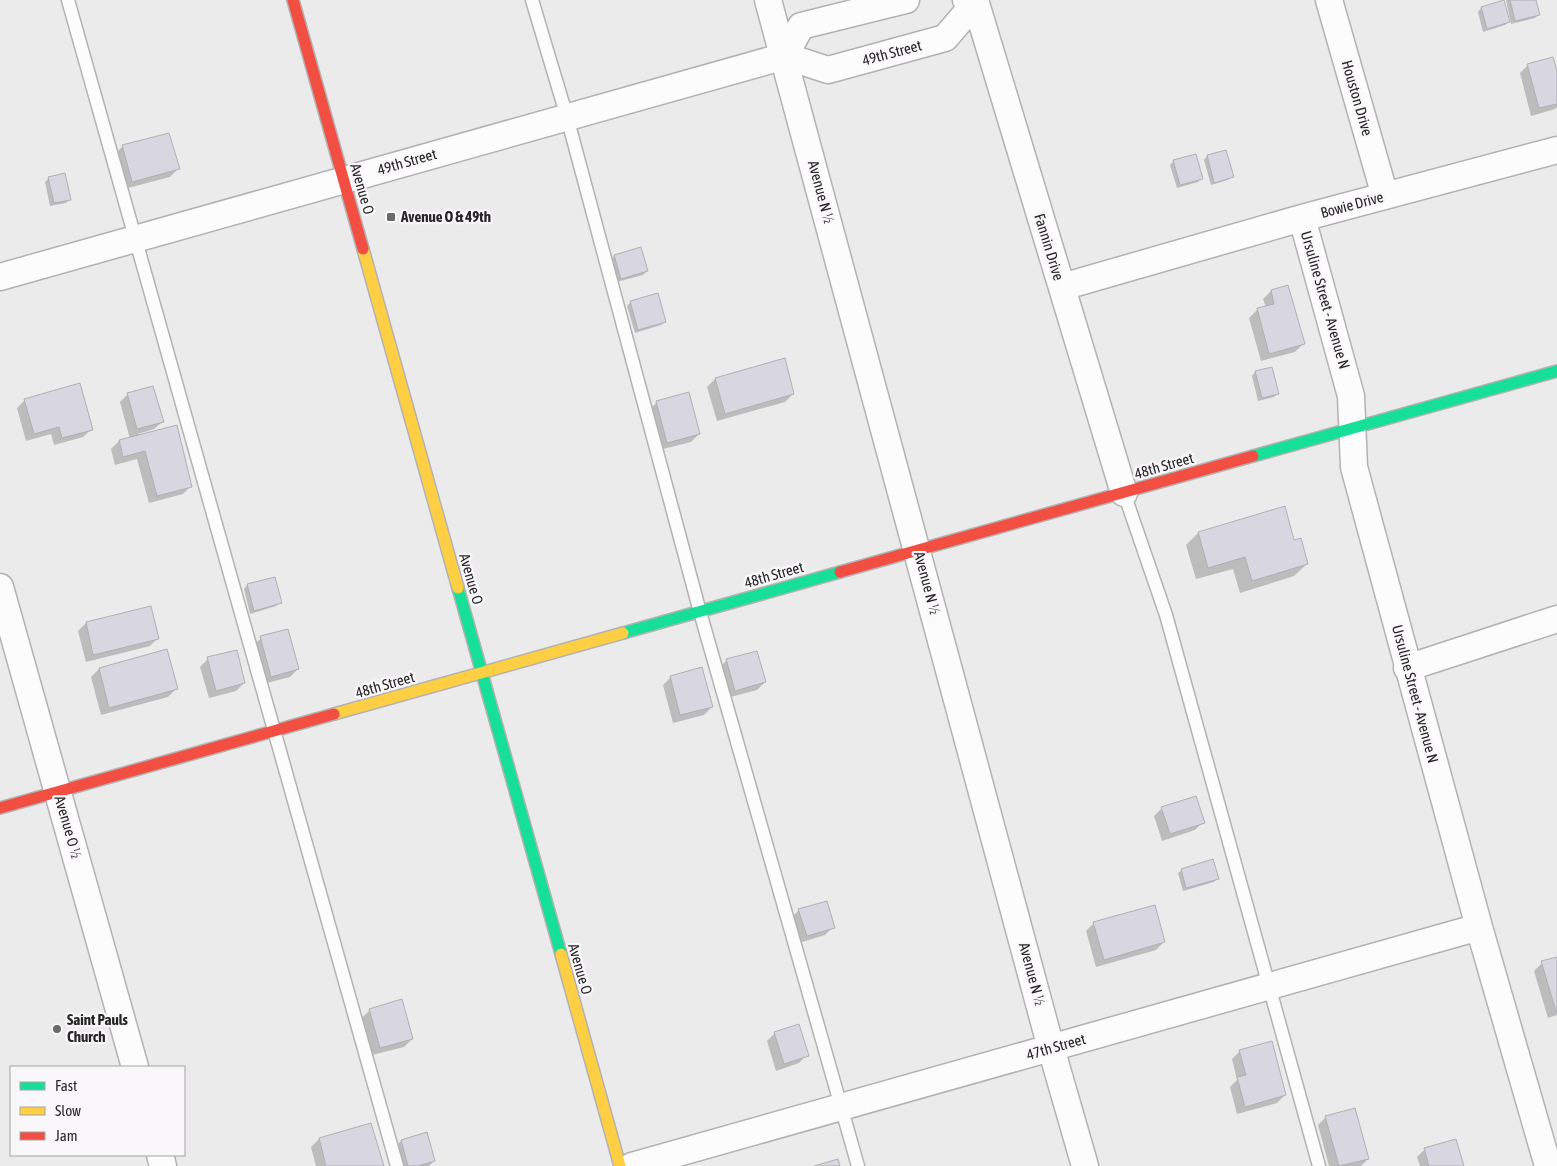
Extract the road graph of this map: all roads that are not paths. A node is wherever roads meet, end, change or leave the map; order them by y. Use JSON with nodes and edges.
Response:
{"nodes":[{"id":1,"x":68,"y":0,"type":"edge"},
{"id":2,"x":293,"y":0,"type":"edge"},
{"id":3,"x":532,"y":0,"type":"edge"},
{"id":4,"x":768,"y":0,"type":"edge"},
{"id":5,"x":906,"y":0,"type":"edge"},
{"id":6,"x":1328,"y":0,"type":"edge"},
{"id":7,"x":973,"y":1,"type":"edge"},
{"id":8,"x":785,"y":56,"type":"junction"},
{"id":9,"x":567,"y":117,"type":"junction"},
{"id":10,"x":1557,"y":150,"type":"edge"},
{"id":11,"x":344,"y":180,"type":"junction"},
{"id":12,"x":1385,"y":196,"type":"junction"},
{"id":13,"x":1302,"y":218,"type":"junction"},
{"id":14,"x":135,"y":239,"type":"junction"},
{"id":15,"x":0,"y":277,"type":"edge"},
{"id":16,"x":1062,"y":287,"type":"junction"},
{"id":17,"x":1557,"y":371,"type":"edge"},
{"id":18,"x":1351,"y":428,"type":"junction"},
{"id":19,"x":1124,"y":493,"type":"junction"},
{"id":20,"x":918,"y":549,"type":"junction"},
{"id":21,"x":0,"y":587,"type":"edge"},
{"id":22,"x":700,"y":612,"type":"junction"},
{"id":23,"x":1557,"y":619,"type":"edge"},
{"id":24,"x":1407,"y":668,"type":"junction"},
{"id":25,"x":481,"y":673,"type":"junction"},
{"id":26,"x":274,"y":732,"type":"junction"},
{"id":27,"x":58,"y":792,"type":"junction"},
{"id":28,"x":0,"y":808,"type":"edge"},
{"id":29,"x":1479,"y":926,"type":"junction"},
{"id":30,"x":1268,"y":987,"type":"junction"},
{"id":31,"x":1051,"y":1048,"type":"junction"},
{"id":32,"x":135,"y":1066,"type":"edge"},
{"id":33,"x":841,"y":1108,"type":"junction"},
{"id":34,"x":398,"y":1166,"type":"edge"},
{"id":35,"x":620,"y":1166,"type":"edge"},
{"id":36,"x":632,"y":1166,"type":"edge"},
{"id":37,"x":858,"y":1166,"type":"edge"},
{"id":38,"x":1085,"y":1166,"type":"edge"},
{"id":39,"x":1320,"y":1166,"type":"edge"},
{"id":40,"x":1548,"y":1166,"type":"edge"}],
"edges":[{"from":1,"to":14,"type":"lane"},
{"from":2,"to":11,"type":"street","name":"Avenue O"},
{"from":3,"to":9,"type":"lane"},
{"from":4,"to":8,"type":"street","name":"Avenue N ½"},
{"from":5,"to":8,"type":"street"},
{"from":6,"to":12,"type":"street","name":"Houston Drive"},
{"from":7,"to":8,"type":"street","name":"49th Street"},
{"from":7,"to":16,"type":"street","name":"Fannin Drive"},
{"from":8,"to":9,"type":"street","name":"49th Street"},
{"from":8,"to":20,"type":"street","name":"Avenue N ½"},
{"from":9,"to":11,"type":"street","name":"49th Street"},
{"from":9,"to":22,"type":"lane"},
{"from":10,"to":12,"type":"street","name":"Bowie Drive"},
{"from":11,"to":14,"type":"street","name":"49th Street"},
{"from":11,"to":25,"type":"street","name":"Avenue O"},
{"from":12,"to":13,"type":"street","name":"Bowie Drive"},
{"from":13,"to":16,"type":"street","name":"Bowie Drive"},
{"from":13,"to":18,"type":"street","name":"Ursuline Street - Avenue N"},
{"from":14,"to":15,"type":"street","name":"49th Street"},
{"from":14,"to":26,"type":"lane"},
{"from":16,"to":19,"type":"street","name":"Fannin Drive"},
{"from":17,"to":18,"type":"street","name":"48th Street"},
{"from":18,"to":19,"type":"street","name":"48th Street"},
{"from":18,"to":24,"type":"street","name":"Ursuline Street - Avenue N"},
{"from":19,"to":20,"type":"street","name":"48th Street"},
{"from":19,"to":30,"type":"lane"},
{"from":20,"to":22,"type":"street","name":"48th Street"},
{"from":20,"to":31,"type":"street","name":"Avenue N ½"},
{"from":21,"to":27,"type":"street","name":"Avenue O ½"},
{"from":22,"to":25,"type":"street","name":"48th Street"},
{"from":22,"to":33,"type":"lane"},
{"from":23,"to":24,"type":"street"},
{"from":24,"to":29,"type":"street","name":"Ursuline Street - Avenue N"},
{"from":25,"to":26,"type":"street","name":"48th Street"},
{"from":25,"to":35,"type":"street","name":"Avenue O"},
{"from":26,"to":27,"type":"street","name":"48th Street"},
{"from":26,"to":34,"type":"lane"},
{"from":27,"to":28,"type":"street","name":"48th Street"},
{"from":27,"to":32,"type":"street","name":"Avenue O ½"},
{"from":29,"to":30,"type":"street","name":"47th Street"},
{"from":29,"to":40,"type":"street","name":"Ursuline Street - Avenue N"},
{"from":30,"to":31,"type":"street","name":"47th Street"},
{"from":30,"to":39,"type":"lane"},
{"from":31,"to":33,"type":"street","name":"47th Street"},
{"from":31,"to":38,"type":"street","name":"Avenue N ½"},
{"from":33,"to":36,"type":"street","name":"47th Street"},
{"from":33,"to":37,"type":"lane"}]}
